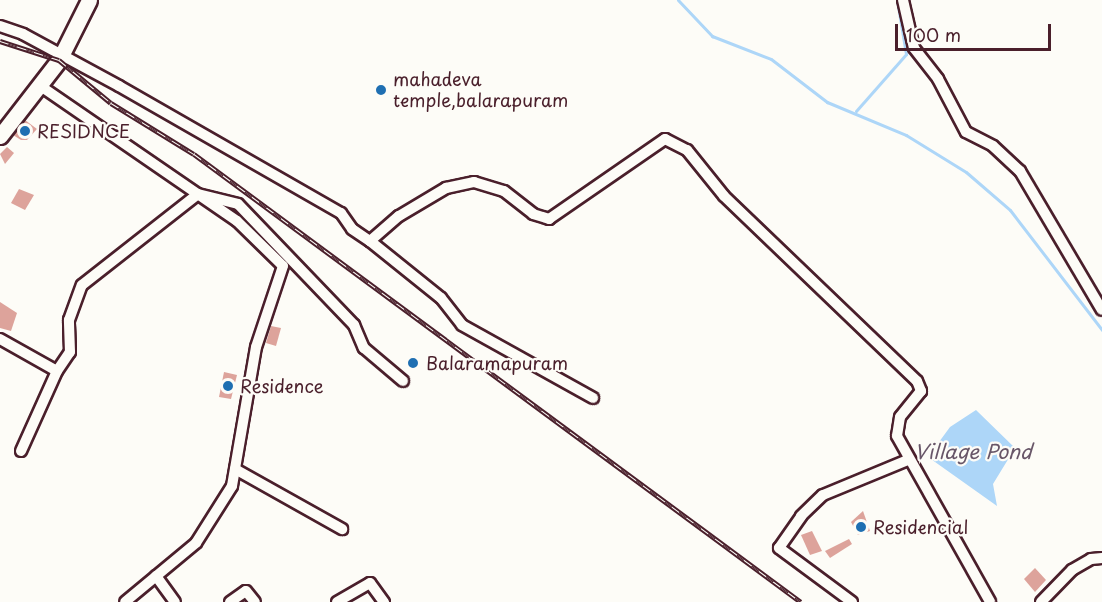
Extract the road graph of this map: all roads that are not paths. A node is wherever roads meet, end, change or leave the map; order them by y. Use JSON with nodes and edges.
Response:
{"nodes":[{"id":1,"x":89,"y":0,"type":"edge"},
{"id":2,"x":903,"y":0,"type":"edge"},
{"id":3,"x":0,"y":26,"type":"edge"},
{"id":4,"x":59,"y":53,"type":"junction"},
{"id":5,"x":39,"y":85,"type":"junction"},
{"id":6,"x":0,"y":136,"type":"edge"},
{"id":7,"x":198,"y":194,"type":"junction"},
{"id":8,"x":370,"y":241,"type":"junction"},
{"id":9,"x":1102,"y":310,"type":"edge"},
{"id":10,"x":0,"y":339,"type":"edge"},
{"id":11,"x":57,"y":371,"type":"junction"},
{"id":12,"x":403,"y":381,"type":"dead end"},
{"id":13,"x":593,"y":398,"type":"dead end"},
{"id":14,"x":21,"y":451,"type":"dead end"},
{"id":15,"x":908,"y":460,"type":"junction"},
{"id":16,"x":235,"y":469,"type":"junction"},
{"id":17,"x":342,"y":530,"type":"dead end"},
{"id":18,"x":1102,"y":558,"type":"edge"},
{"id":19,"x":156,"y":576,"type":"junction"},
{"id":20,"x":125,"y":602,"type":"edge"},
{"id":21,"x":175,"y":602,"type":"edge"},
{"id":22,"x":230,"y":602,"type":"edge"},
{"id":23,"x":255,"y":602,"type":"edge"},
{"id":24,"x":337,"y":602,"type":"edge"},
{"id":25,"x":384,"y":602,"type":"edge"},
{"id":26,"x":852,"y":602,"type":"edge"},
{"id":27,"x":990,"y":602,"type":"edge"},
{"id":28,"x":1041,"y":602,"type":"edge"}],
"edges":[{"from":1,"to":4,"type":"main road"},
{"from":2,"to":9,"type":"street"},
{"from":3,"to":4,"type":"street"},
{"from":4,"to":5,"type":"main road"},
{"from":4,"to":8,"type":"street"},
{"from":5,"to":6,"type":"main road"},
{"from":5,"to":7,"type":"street"},
{"from":7,"to":11,"type":"street"},
{"from":7,"to":12,"type":"street"},
{"from":7,"to":16,"type":"street"},
{"from":8,"to":13,"type":"street"},
{"from":8,"to":15,"type":"street"},
{"from":10,"to":11,"type":"street"},
{"from":11,"to":14,"type":"street"},
{"from":15,"to":26,"type":"street"},
{"from":15,"to":27,"type":"street"},
{"from":16,"to":17,"type":"street"},
{"from":16,"to":19,"type":"street"},
{"from":18,"to":28,"type":"street"},
{"from":19,"to":20,"type":"street"},
{"from":19,"to":21,"type":"street"},
{"from":22,"to":23,"type":"street"},
{"from":24,"to":25,"type":"street"}]}
